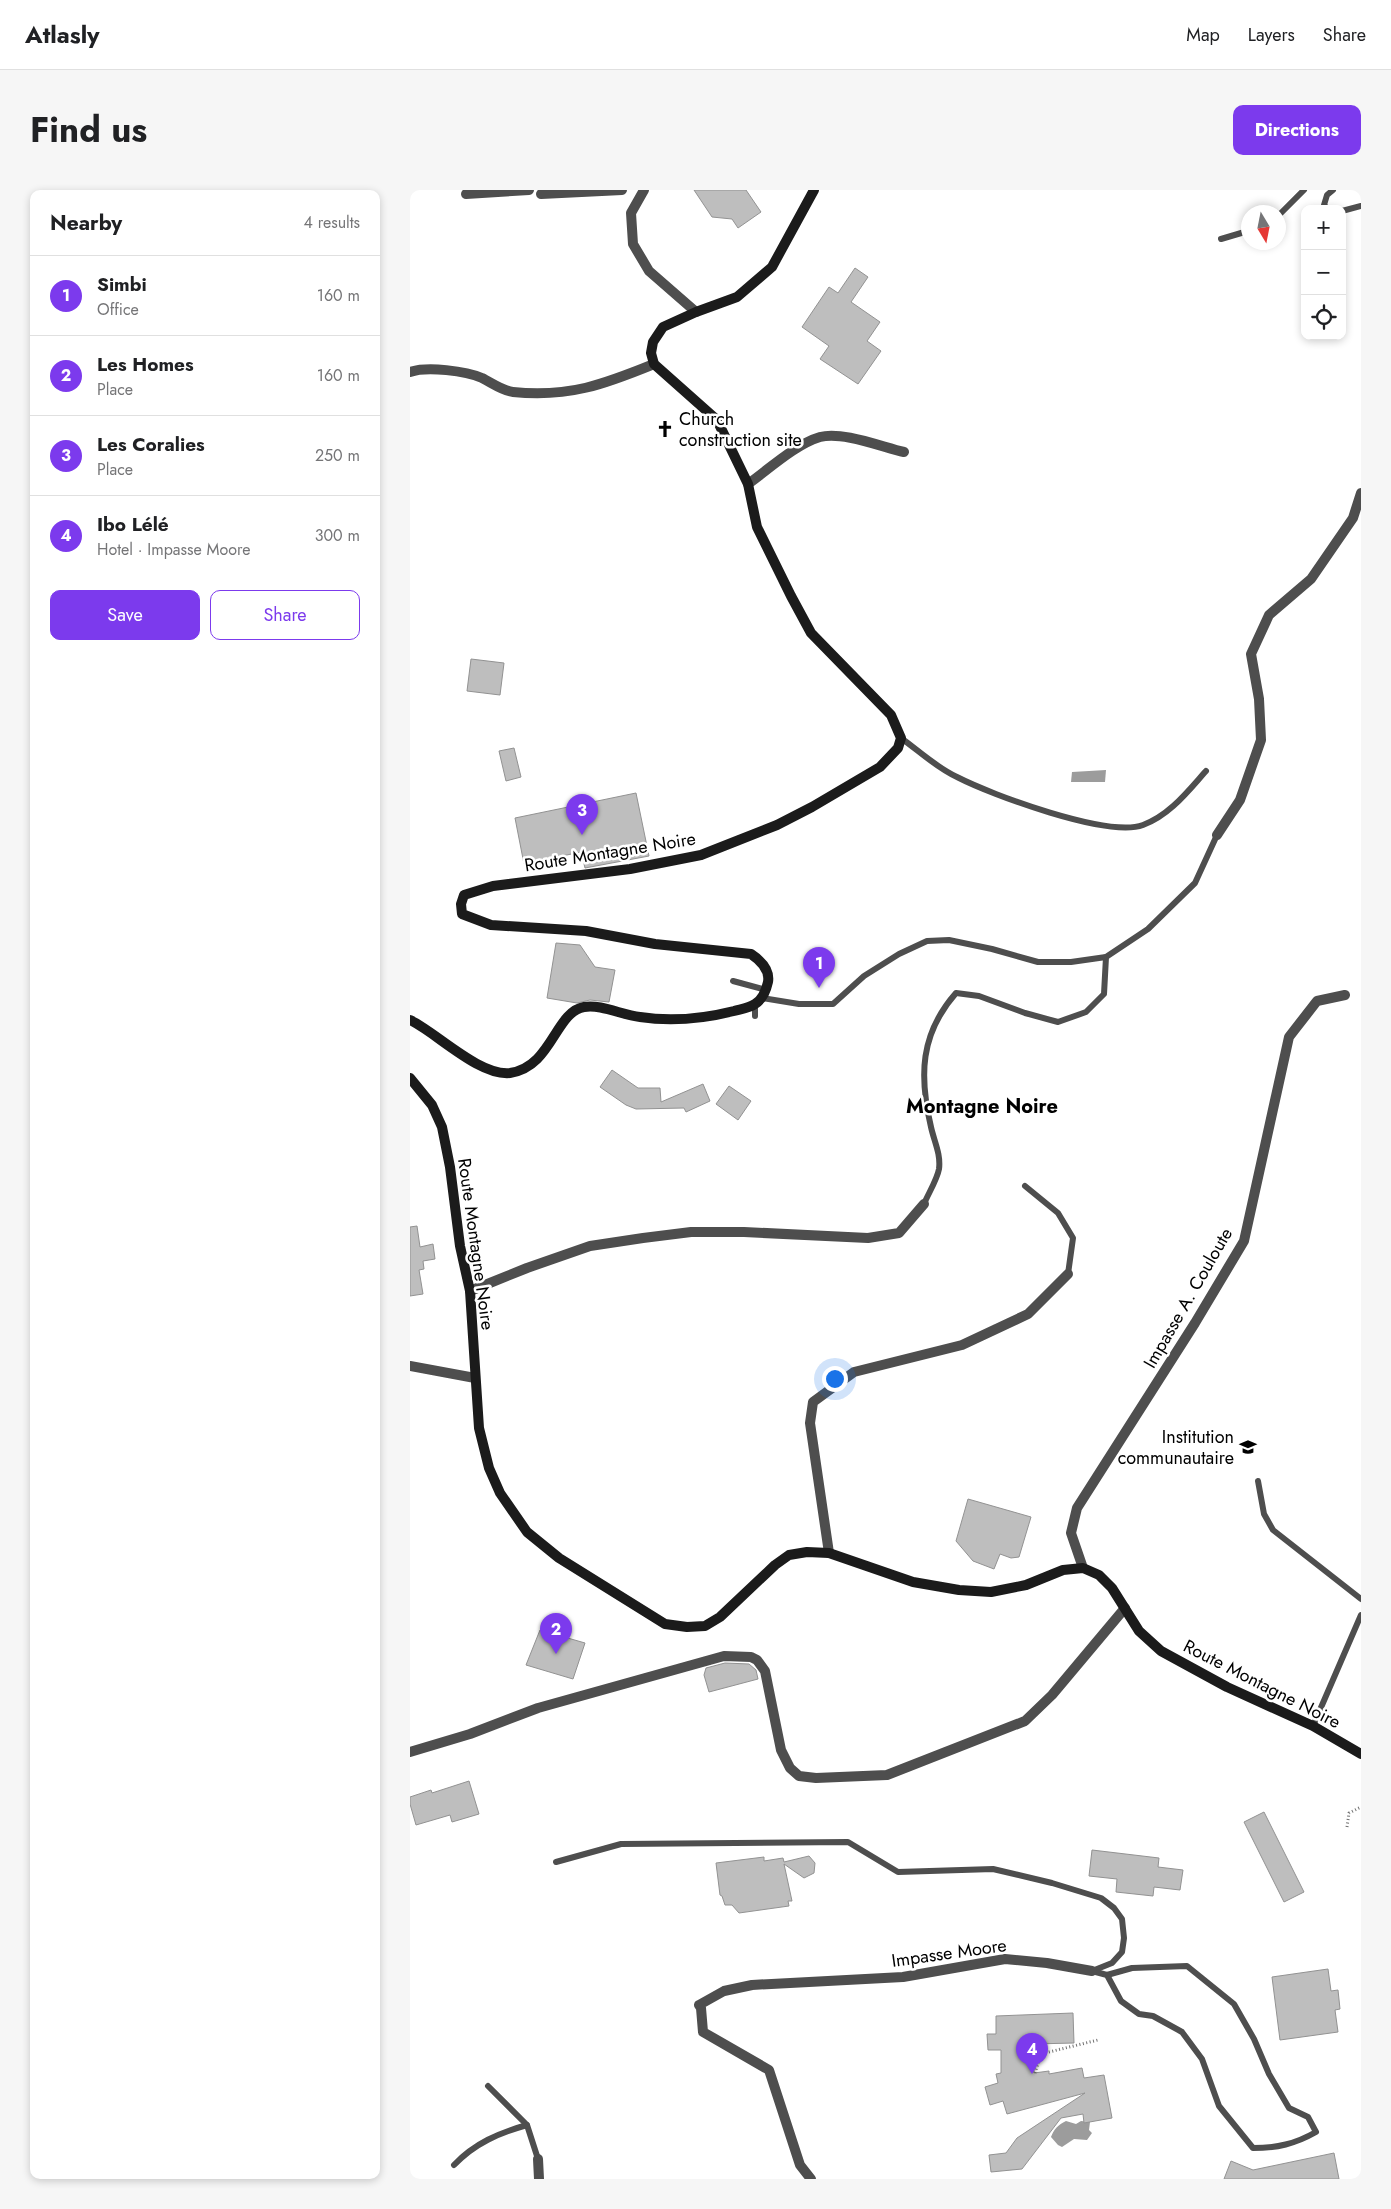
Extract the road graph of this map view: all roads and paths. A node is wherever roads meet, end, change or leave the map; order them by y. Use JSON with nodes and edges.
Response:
{"nodes":[{"id":1,"x":529,"y":190,"type":"edge"},
{"id":2,"x":622,"y":190,"type":"edge"},
{"id":3,"x":644,"y":190,"type":"edge"},
{"id":4,"x":814,"y":190,"type":"edge"},
{"id":5,"x":1304,"y":190,"type":"edge"},
{"id":6,"x":1333,"y":190,"type":"edge"},
{"id":7,"x":466,"y":194,"type":"dead end"},
{"id":8,"x":541,"y":194,"type":"dead end"},
{"id":9,"x":1324,"y":205,"type":"edge"},
{"id":10,"x":1361,"y":206,"type":"edge"},
{"id":11,"x":1286,"y":208,"type":"edge"},
{"id":12,"x":1346,"y":210,"type":"edge"},
{"id":13,"x":1241,"y":233,"type":"edge"},
{"id":14,"x":1221,"y":239,"type":"dead end"},
{"id":15,"x":696,"y":312,"type":"junction"},
{"id":16,"x":654,"y":364,"type":"junction"},
{"id":17,"x":410,"y":372,"type":"edge"},
{"id":18,"x":904,"y":452,"type":"dead end"},
{"id":19,"x":748,"y":484,"type":"junction"},
{"id":20,"x":1361,"y":493,"type":"edge"},
{"id":21,"x":901,"y":738,"type":"junction"},
{"id":22,"x":1206,"y":771,"type":"dead end"},
{"id":23,"x":1217,"y":835,"type":"joint"},
{"id":24,"x":1106,"y":957,"type":"junction"},
{"id":25,"x":733,"y":981,"type":"dead end"},
{"id":26,"x":1345,"y":995,"type":"dead end"},
{"id":27,"x":761,"y":998,"type":"junction"},
{"id":28,"x":754,"y":1016,"type":"dead end"},
{"id":29,"x":410,"y":1020,"type":"edge"},
{"id":30,"x":410,"y":1078,"type":"edge"},
{"id":31,"x":1025,"y":1186,"type":"dead end"},
{"id":32,"x":924,"y":1204,"type":"joint"},
{"id":33,"x":1068,"y":1274,"type":"joint"},
{"id":34,"x":470,"y":1291,"type":"junction"},
{"id":35,"x":410,"y":1366,"type":"edge"},
{"id":36,"x":475,"y":1378,"type":"junction"},
{"id":37,"x":1258,"y":1481,"type":"dead end"},
{"id":38,"x":829,"y":1553,"type":"junction"},
{"id":39,"x":1083,"y":1568,"type":"junction"},
{"id":40,"x":1361,"y":1599,"type":"edge"},
{"id":41,"x":1125,"y":1608,"type":"junction"},
{"id":42,"x":1361,"y":1615,"type":"edge"},
{"id":43,"x":1313,"y":1726,"type":"junction"},
{"id":44,"x":410,"y":1752,"type":"edge"},
{"id":45,"x":1361,"y":1754,"type":"edge"},
{"id":46,"x":1361,"y":1807,"type":"edge"},
{"id":47,"x":1347,"y":1827,"type":"dead end"},
{"id":48,"x":556,"y":1862,"type":"dead end"},
{"id":49,"x":1092,"y":1971,"type":"junction"},
{"id":50,"x":1107,"y":1974,"type":"junction"},
{"id":51,"x":1098,"y":2040,"type":"dead end"},
{"id":52,"x":1035,"y":2073,"type":"dead end"},
{"id":53,"x":488,"y":2086,"type":"dead end"},
{"id":54,"x":528,"y":2125,"type":"junction"},
{"id":55,"x":538,"y":2159,"type":"joint"},
{"id":56,"x":454,"y":2165,"type":"dead end"},
{"id":57,"x":539,"y":2179,"type":"edge"},
{"id":58,"x":811,"y":2179,"type":"edge"}],
"edges":[{"from":1,"to":7,"type":"street"},
{"from":2,"to":8,"type":"street"},
{"from":3,"to":15,"type":"street"},
{"from":4,"to":15,"type":"street"},
{"from":5,"to":11,"type":"lane"},
{"from":6,"to":9,"type":"lane"},
{"from":10,"to":12,"type":"lane"},
{"from":13,"to":14,"type":"lane"},
{"from":15,"to":16,"type":"street"},
{"from":16,"to":17,"type":"street"},
{"from":16,"to":19,"type":"street"},
{"from":18,"to":19,"type":"street"},
{"from":19,"to":21,"type":"street"},
{"from":20,"to":23,"type":"street"},
{"from":21,"to":22,"type":"lane"},
{"from":21,"to":27,"type":"street","name":"Route Montagne Noire"},
{"from":23,"to":24,"type":"lane"},
{"from":24,"to":27,"type":"lane"},
{"from":24,"to":32,"type":"lane"},
{"from":25,"to":27,"type":"lane"},
{"from":26,"to":39,"type":"street","name":"Impasse A. Couloute"},
{"from":27,"to":28,"type":"lane"},
{"from":27,"to":29,"type":"street"},
{"from":30,"to":34,"type":"street","name":"Route Montagne Noire"},
{"from":31,"to":33,"type":"lane"},
{"from":32,"to":34,"type":"street"},
{"from":33,"to":38,"type":"street"},
{"from":34,"to":36,"type":"street","name":"Route Montagne Noire"},
{"from":35,"to":36,"type":"street"},
{"from":36,"to":38,"type":"street","name":"Route Montagne Noire"},
{"from":37,"to":40,"type":"lane"},
{"from":38,"to":39,"type":"street","name":"Route Montagne Noire"},
{"from":39,"to":41,"type":"street","name":"Route Montagne Noire"},
{"from":41,"to":43,"type":"street","name":"Route Montagne Noire"},
{"from":41,"to":44,"type":"street"},
{"from":42,"to":43,"type":"lane"},
{"from":43,"to":45,"type":"street","name":"Route Montagne Noire"},
{"from":46,"to":47,"type":"path"},
{"from":48,"to":49,"type":"lane"},
{"from":49,"to":50,"type":"lane"},
{"from":49,"to":58,"type":"street","name":"Impasse Moore"},
{"from":50,"to":50,"type":"lane"},
{"from":51,"to":52,"type":"path"},
{"from":53,"to":54,"type":"lane"},
{"from":54,"to":55,"type":"lane"},
{"from":54,"to":56,"type":"lane"},
{"from":55,"to":57,"type":"street"}]}
